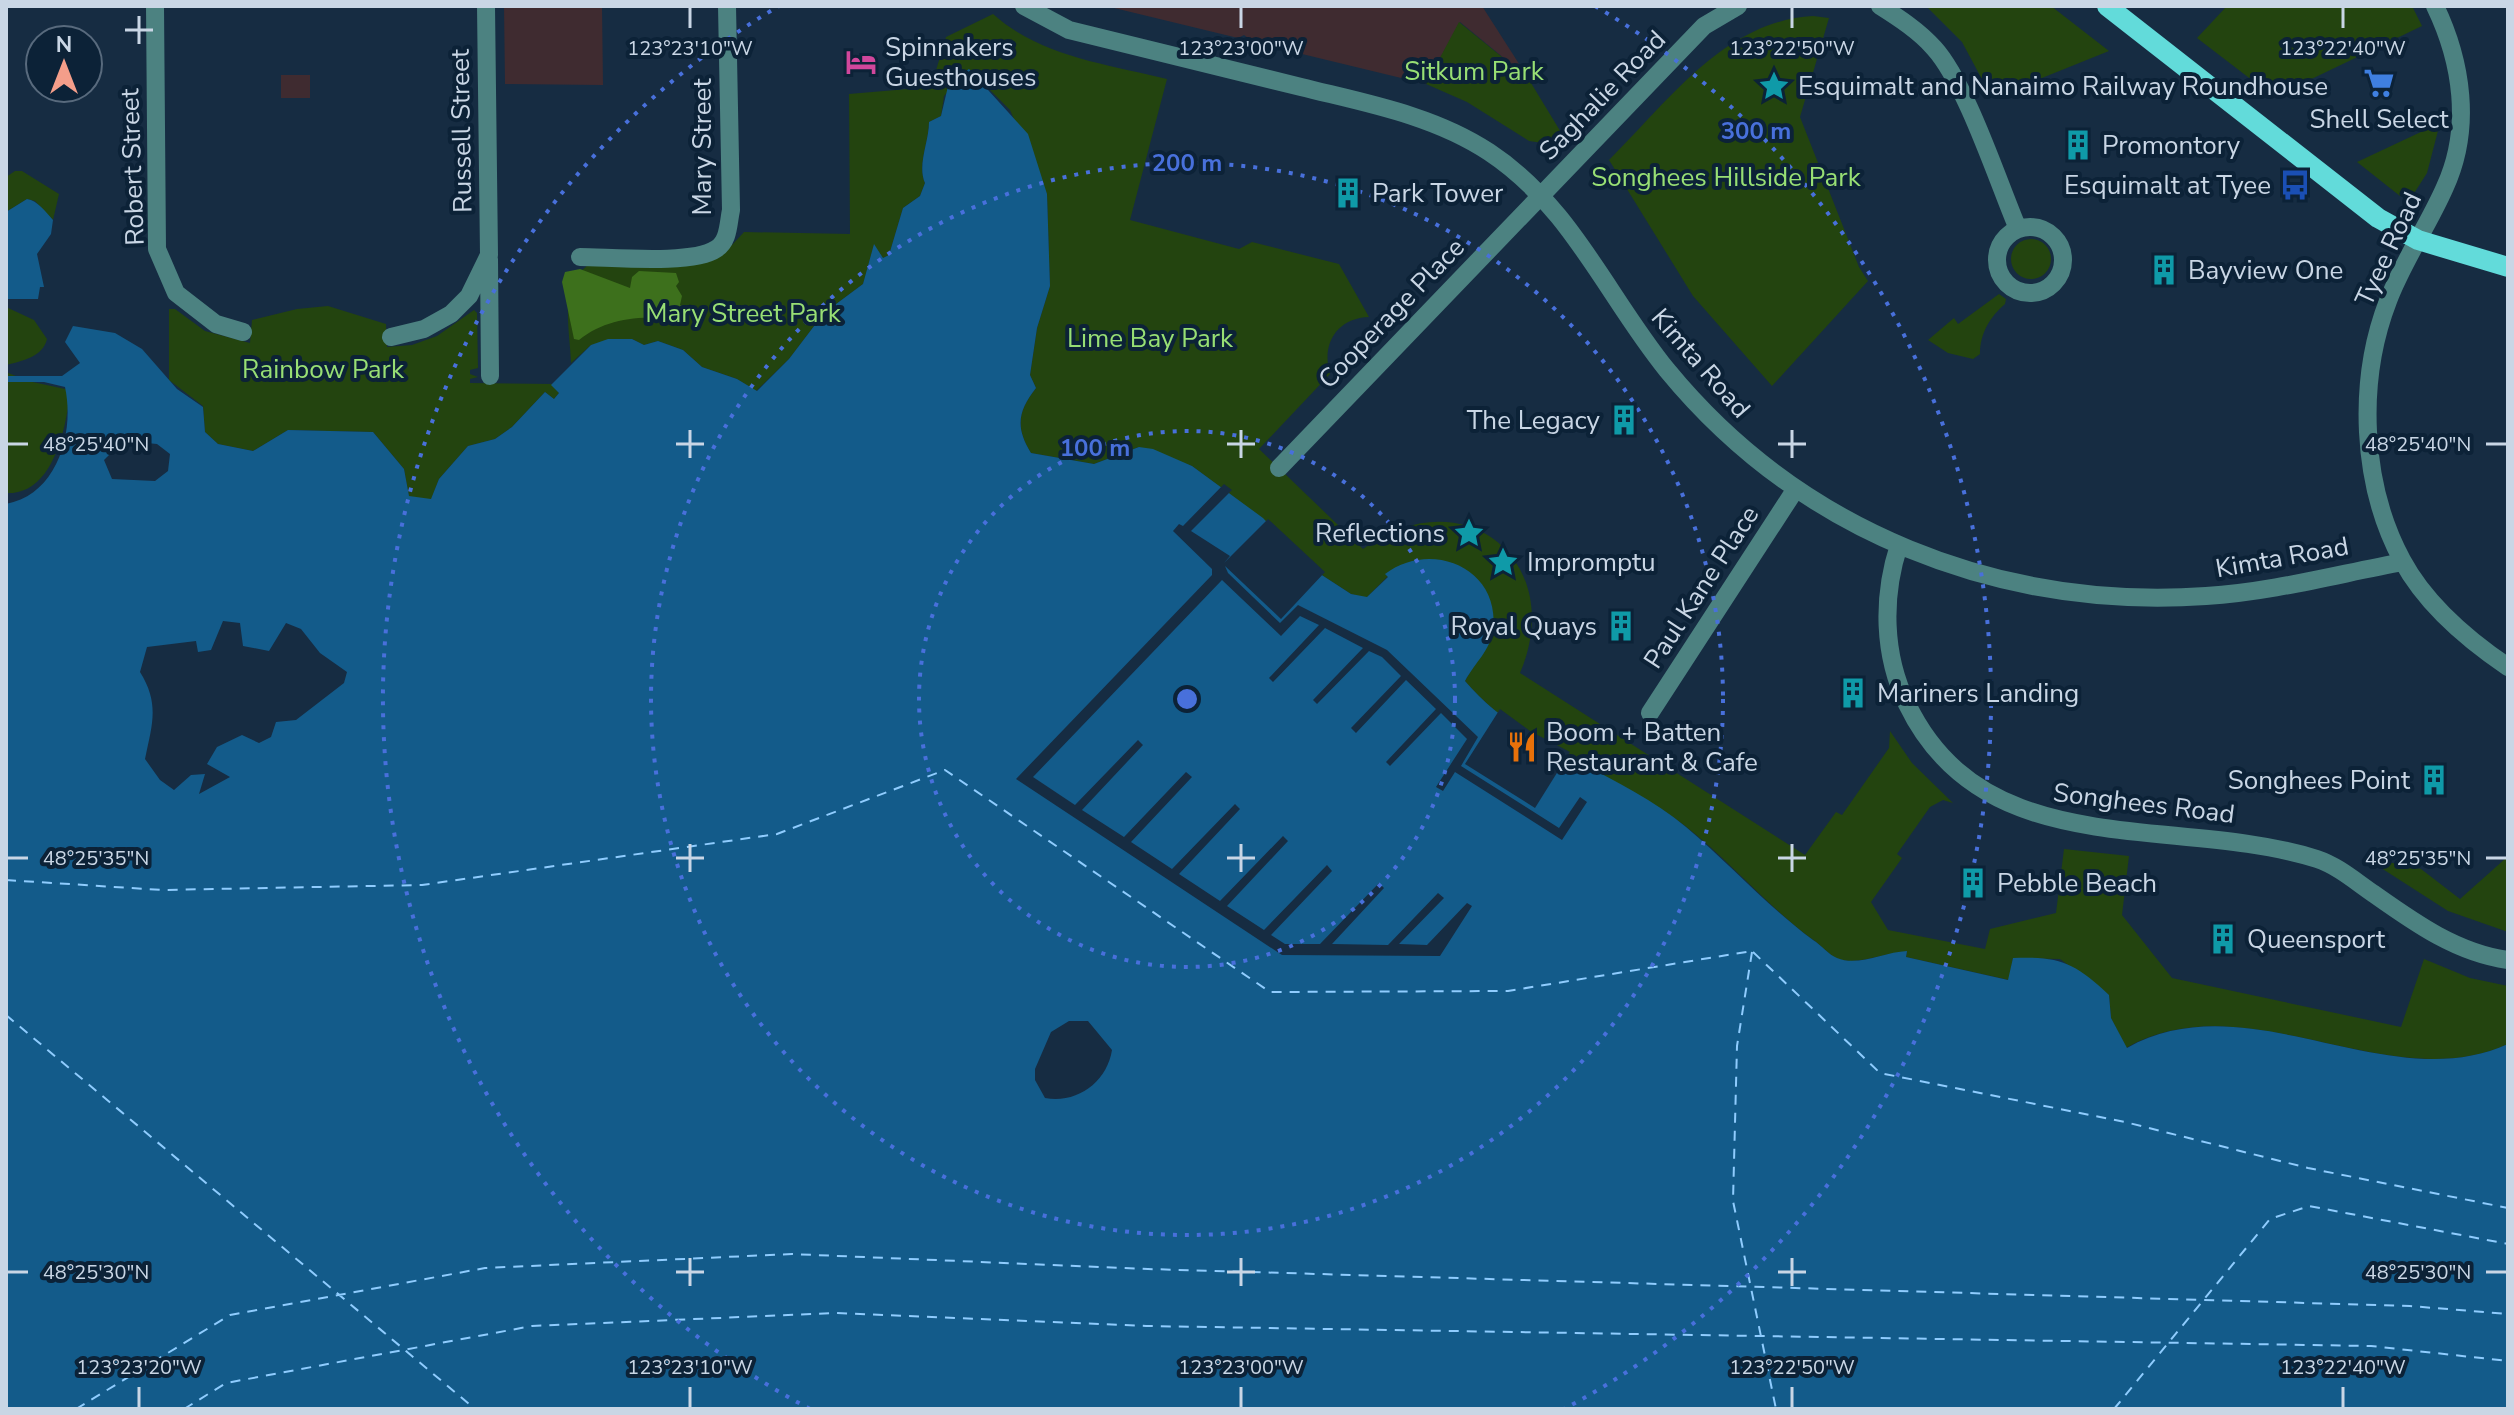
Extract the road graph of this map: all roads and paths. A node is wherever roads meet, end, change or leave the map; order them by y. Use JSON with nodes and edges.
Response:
{"nodes":[{"id":1,"x":155,"y":6,"type":"edge"},
{"id":2,"x":486,"y":6,"type":"edge"},
{"id":3,"x":727,"y":6,"type":"edge"},
{"id":4,"x":1024,"y":6,"type":"edge"},
{"id":5,"x":1738,"y":6,"type":"edge"},
{"id":6,"x":1880,"y":6,"type":"edge"},
{"id":7,"x":2107,"y":6,"type":"edge"},
{"id":8,"x":2435,"y":6,"type":"edge"},
{"id":9,"x":1541,"y":194,"type":"junction"},
{"id":10,"x":2018,"y":229,"type":"dead end"},
{"id":11,"x":2418,"y":240,"type":"junction"},
{"id":12,"x":489,"y":255,"type":"junction"},
{"id":13,"x":580,"y":257,"type":"dead end"},
{"id":14,"x":2508,"y":267,"type":"edge"},
{"id":15,"x":243,"y":332,"type":"dead end"},
{"id":16,"x":391,"y":337,"type":"dead end"},
{"id":17,"x":490,"y":376,"type":"dead end"},
{"id":18,"x":1279,"y":468,"type":"dead end"},
{"id":19,"x":1795,"y":490,"type":"junction"},
{"id":20,"x":1899,"y":545,"type":"junction"},
{"id":21,"x":2403,"y":562,"type":"junction"},
{"id":22,"x":2508,"y":667,"type":"edge"},
{"id":23,"x":1650,"y":713,"type":"dead end"},
{"id":24,"x":2508,"y":960,"type":"edge"}],
"edges":[{"from":1,"to":15,"type":"street","name":"Robert Street"},
{"from":2,"to":12,"type":"street","name":"Russell Street"},
{"from":3,"to":13,"type":"street","name":"Mary Street"},
{"from":4,"to":9,"type":"street","name":"Kimta Road"},
{"from":5,"to":9,"type":"street","name":"Saghalie Road"},
{"from":6,"to":10,"type":"street"},
{"from":7,"to":11,"type":"main road"},
{"from":8,"to":11,"type":"street","name":"Tyee Road"},
{"from":9,"to":18,"type":"street","name":"Cooperage Place"},
{"from":9,"to":19,"type":"street","name":"Kimta Road"},
{"from":11,"to":14,"type":"main road"},
{"from":11,"to":21,"type":"street","name":"Tyee Road"},
{"from":12,"to":16,"type":"street","name":"Russell Street"},
{"from":12,"to":17,"type":"street","name":"Russell Street"},
{"from":19,"to":20,"type":"street","name":"Kimta Road"},
{"from":19,"to":23,"type":"street","name":"Paul Kane Place"},
{"from":20,"to":21,"type":"street","name":"Kimta Road"},
{"from":20,"to":24,"type":"street","name":"Songhees Road"},
{"from":21,"to":22,"type":"street"}]}
